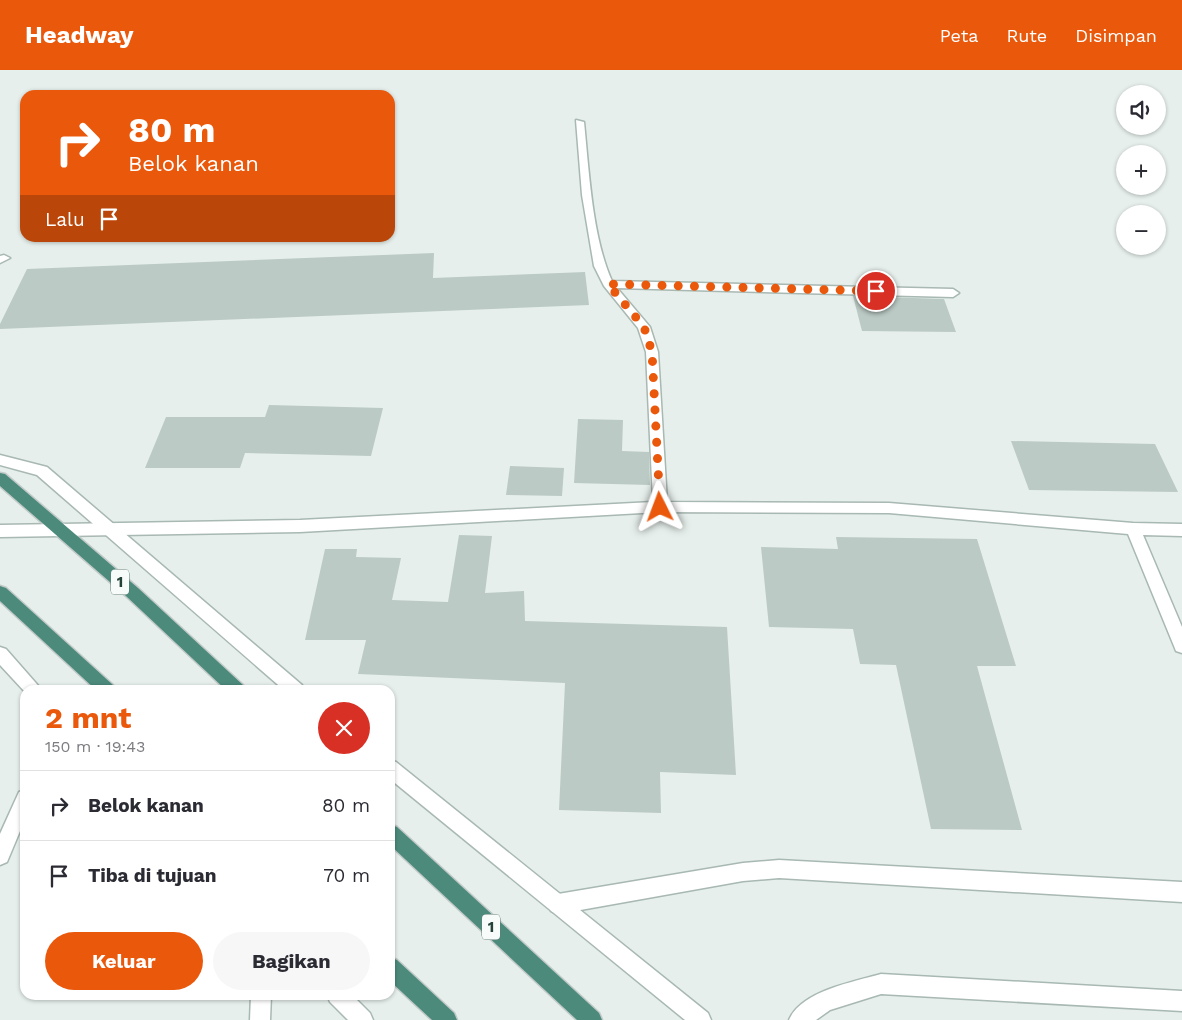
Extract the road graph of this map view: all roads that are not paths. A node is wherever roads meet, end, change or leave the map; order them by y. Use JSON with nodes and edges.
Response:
{"nodes":[{"id":1,"x":579,"y":122,"type":"dead end"},
{"id":2,"x":608,"y":284,"type":"junction"},
{"id":3,"x":953,"y":293,"type":"dead end"},
{"id":4,"x":0,"y":460,"type":"edge"},
{"id":5,"x":0,"y":478,"type":"edge"},
{"id":6,"x":660,"y":507,"type":"junction"},
{"id":7,"x":112,"y":528,"type":"junction"},
{"id":8,"x":56,"y":529,"type":"junction"},
{"id":9,"x":1133,"y":529,"type":"junction"},
{"id":10,"x":1182,"y":530,"type":"edge"},
{"id":11,"x":0,"y":531,"type":"edge"},
{"id":12,"x":0,"y":592,"type":"edge"},
{"id":13,"x":1182,"y":646,"type":"edge"},
{"id":14,"x":0,"y":654,"type":"edge"},
{"id":15,"x":29,"y":685,"type":"edge"},
{"id":16,"x":102,"y":685,"type":"edge"},
{"id":17,"x":232,"y":685,"type":"edge"},
{"id":18,"x":290,"y":685,"type":"edge"},
{"id":19,"x":395,"y":772,"type":"edge"},
{"id":20,"x":20,"y":810,"type":"edge"},
{"id":21,"x":395,"y":838,"type":"edge"},
{"id":22,"x":0,"y":856,"type":"edge"},
{"id":23,"x":1182,"y":892,"type":"edge"},
{"id":24,"x":558,"y":904,"type":"junction"},
{"id":25,"x":395,"y":973,"type":"edge"},
{"id":26,"x":261,"y":1000,"type":"edge"},
{"id":27,"x":342,"y":1000,"type":"edge"},
{"id":28,"x":1182,"y":1001,"type":"edge"},
{"id":29,"x":260,"y":1020,"type":"edge"},
{"id":30,"x":363,"y":1020,"type":"edge"},
{"id":31,"x":447,"y":1020,"type":"edge"},
{"id":32,"x":592,"y":1020,"type":"edge"},
{"id":33,"x":701,"y":1020,"type":"edge"},
{"id":34,"x":799,"y":1020,"type":"edge"}],
"edges":[{"from":1,"to":2,"type":"street"},
{"from":2,"to":3,"type":"street"},
{"from":2,"to":6,"type":"street"},
{"from":4,"to":7,"type":"street"},
{"from":5,"to":8,"type":"highway","number":"1"},
{"from":6,"to":7,"type":"street"},
{"from":6,"to":9,"type":"street"},
{"from":7,"to":8,"type":"street"},
{"from":7,"to":18,"type":"street"},
{"from":8,"to":11,"type":"street"},
{"from":8,"to":17,"type":"highway","number":"1"},
{"from":9,"to":10,"type":"street"},
{"from":9,"to":13,"type":"street"},
{"from":12,"to":16,"type":"highway"},
{"from":14,"to":15,"type":"street"},
{"from":19,"to":24,"type":"street"},
{"from":20,"to":22,"type":"street"},
{"from":21,"to":32,"type":"highway","number":"1"},
{"from":23,"to":24,"type":"street"},
{"from":24,"to":33,"type":"street"},
{"from":25,"to":31,"type":"highway"},
{"from":26,"to":29,"type":"street"},
{"from":27,"to":30,"type":"street"},
{"from":28,"to":34,"type":"street"}]}
